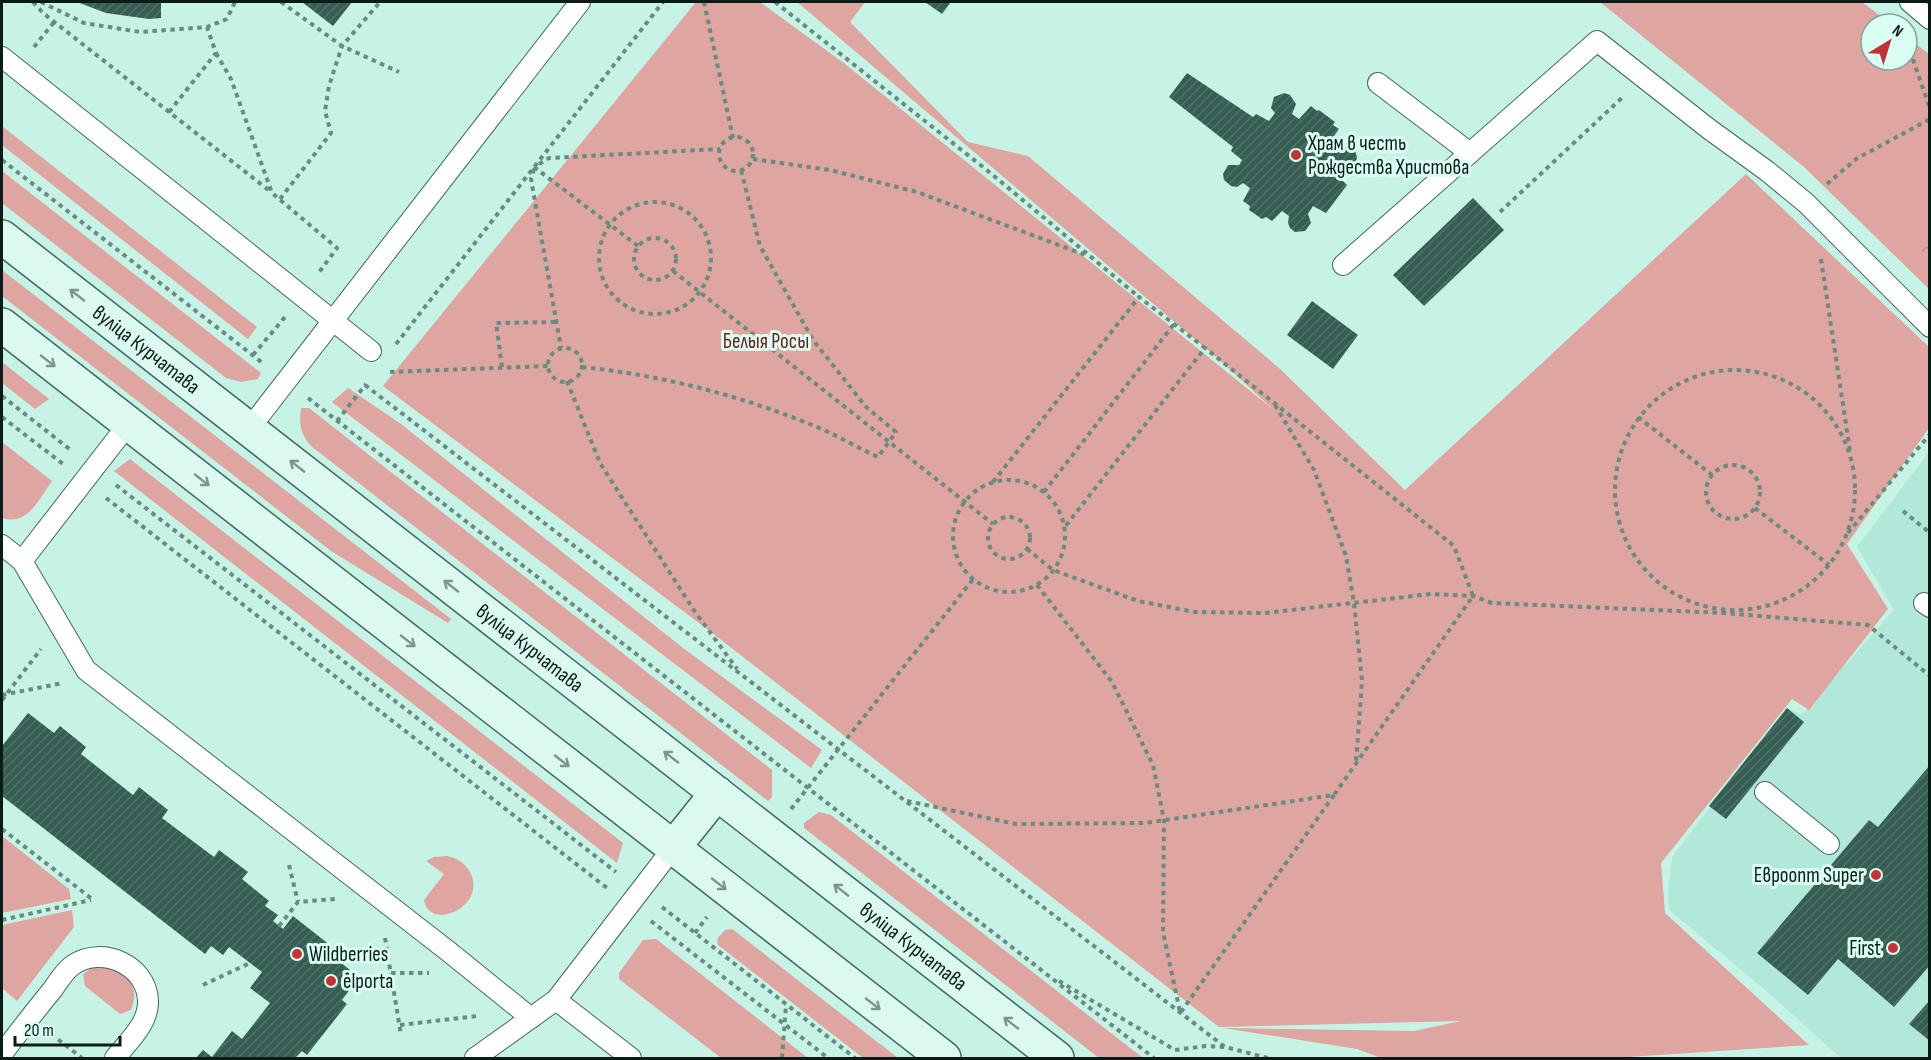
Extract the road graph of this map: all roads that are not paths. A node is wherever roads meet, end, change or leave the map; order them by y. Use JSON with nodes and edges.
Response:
{"nodes":[{"id":1,"x":580,"y":2,"type":"edge"},
{"id":2,"x":1910,"y":2,"type":"edge"},
{"id":3,"x":1929,"y":19,"type":"edge"},
{"id":4,"x":2,"y":57,"type":"edge"},
{"id":5,"x":1378,"y":84,"type":"dead end"},
{"id":6,"x":1470,"y":153,"type":"junction"},
{"id":7,"x":2,"y":237,"type":"edge"},
{"id":8,"x":1343,"y":265,"type":"dead end"},
{"id":9,"x":333,"y":321,"type":"junction"},
{"id":10,"x":2,"y":325,"type":"edge"},
{"id":11,"x":1929,"y":327,"type":"edge"},
{"id":12,"x":371,"y":351,"type":"dead end"},
{"id":13,"x":129,"y":423,"type":"junction"},
{"id":14,"x":249,"y":429,"type":"junction"},
{"id":15,"x":2,"y":545,"type":"edge"},
{"id":16,"x":22,"y":561,"type":"junction"},
{"id":17,"x":1766,"y":792,"type":"dead end"},
{"id":18,"x":717,"y":793,"type":"junction"},
{"id":19,"x":1829,"y":844,"type":"dead end"},
{"id":20,"x":673,"y":848,"type":"junction"},
{"id":21,"x":556,"y":1000,"type":"junction"},
{"id":22,"x":531,"y":1018,"type":"junction"},
{"id":23,"x":2,"y":1054,"type":"edge"},
{"id":24,"x":114,"y":1059,"type":"edge"},
{"id":25,"x":475,"y":1059,"type":"edge"},
{"id":26,"x":631,"y":1059,"type":"edge"},
{"id":27,"x":944,"y":1059,"type":"edge"},
{"id":28,"x":1057,"y":1059,"type":"edge"}],
"edges":[{"from":1,"to":9,"type":"lane"},
{"from":2,"to":3,"type":"lane"},
{"from":4,"to":9,"type":"lane"},
{"from":5,"to":6,"type":"lane"},
{"from":6,"to":8,"type":"lane"},
{"from":6,"to":11,"type":"lane"},
{"from":14,"to":7,"type":"main road","name":"вуліца Курчатава","one_way":true},
{"from":9,"to":12,"type":"lane"},
{"from":9,"to":14,"type":"lane"},
{"from":10,"to":13,"type":"main road","one_way":true},
{"from":13,"to":16,"type":"lane"},
{"from":13,"to":20,"type":"main road","one_way":true},
{"from":18,"to":14,"type":"main road","name":"вуліца Курчатава","one_way":true},
{"from":15,"to":16,"type":"lane"},
{"from":16,"to":22,"type":"lane"},
{"from":17,"to":19,"type":"lane"},
{"from":18,"to":20,"type":"main road"},
{"from":28,"to":18,"type":"main road","name":"вуліца Курчатава","one_way":true},
{"from":20,"to":21,"type":"lane"},
{"from":20,"to":27,"type":"main road","one_way":true},
{"from":21,"to":22,"type":"lane"},
{"from":21,"to":26,"type":"lane"},
{"from":22,"to":25,"type":"lane"},
{"from":23,"to":24,"type":"lane"}]}
